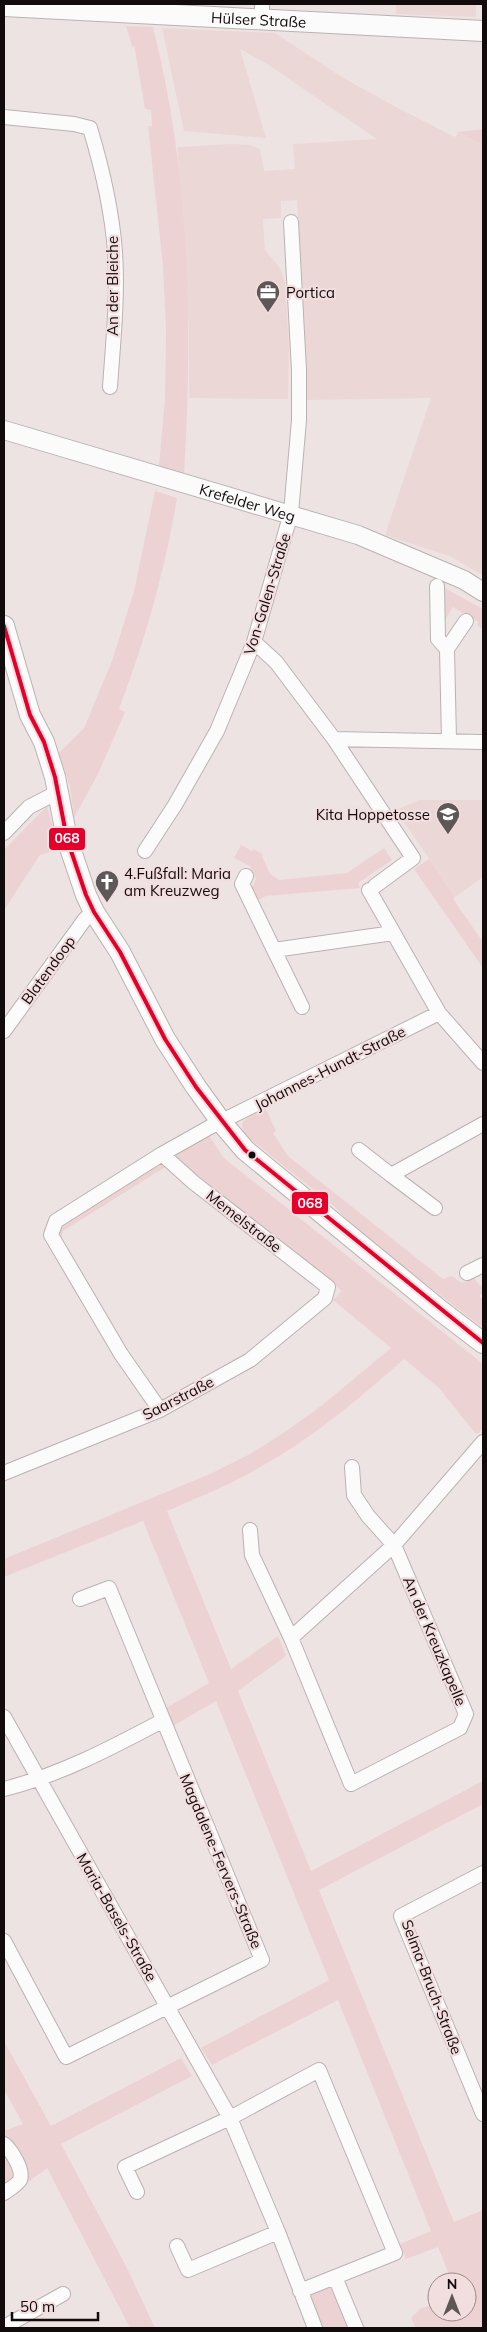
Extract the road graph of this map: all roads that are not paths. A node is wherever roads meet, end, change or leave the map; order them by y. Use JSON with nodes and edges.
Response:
{"nodes":[{"id":1,"x":4,"y":6,"type":"edge"},
{"id":2,"x":262,"y":12,"type":"edge"},
{"id":3,"x":483,"y":31,"type":"edge"},
{"id":4,"x":4,"y":117,"type":"edge"},
{"id":5,"x":291,"y":222,"type":"dead end"},
{"id":6,"x":110,"y":387,"type":"dead end"},
{"id":7,"x":4,"y":430,"type":"edge"},
{"id":8,"x":291,"y":513,"type":"junction"},
{"id":9,"x":436,"y":586,"type":"dead end"},
{"id":10,"x":483,"y":592,"type":"edge"},
{"id":11,"x":466,"y":621,"type":"dead end"},
{"id":12,"x":4,"y":626,"type":"edge"},
{"id":13,"x":254,"y":642,"type":"junction"},
{"id":14,"x":447,"y":649,"type":"junction"},
{"id":15,"x":334,"y":739,"type":"junction"},
{"id":16,"x":449,"y":741,"type":"junction"},
{"id":17,"x":483,"y":742,"type":"edge"},
{"id":18,"x":58,"y":792,"type":"junction"},
{"id":19,"x":4,"y":833,"type":"edge"},
{"id":20,"x":145,"y":850,"type":"dead end"},
{"id":21,"x":246,"y":876,"type":"dead end"},
{"id":22,"x":94,"y":912,"type":"junction"},
{"id":23,"x":392,"y":933,"type":"junction"},
{"id":24,"x":274,"y":950,"type":"junction"},
{"id":25,"x":302,"y":1007,"type":"dead end"},
{"id":26,"x":439,"y":1014,"type":"junction"},
{"id":27,"x":4,"y":1030,"type":"edge"},
{"id":28,"x":483,"y":1063,"type":"edge"},
{"id":29,"x":222,"y":1123,"type":"junction"},
{"id":30,"x":483,"y":1124,"type":"edge"},
{"id":31,"x":359,"y":1150,"type":"dead end"},
{"id":32,"x":162,"y":1154,"type":"junction"},
{"id":33,"x":391,"y":1175,"type":"junction"},
{"id":34,"x":436,"y":1208,"type":"dead end"},
{"id":35,"x":483,"y":1265,"type":"edge"},
{"id":36,"x":467,"y":1273,"type":"dead end"},
{"id":37,"x":328,"y":1287,"type":"joint"},
{"id":38,"x":483,"y":1343,"type":"edge"},
{"id":39,"x":160,"y":1410,"type":"junction"},
{"id":40,"x":482,"y":1447,"type":"edge"},
{"id":41,"x":352,"y":1467,"type":"dead end"},
{"id":42,"x":4,"y":1473,"type":"edge"},
{"id":43,"x":250,"y":1530,"type":"dead end"},
{"id":44,"x":394,"y":1545,"type":"junction"},
{"id":45,"x":80,"y":1599,"type":"dead end"},
{"id":46,"x":291,"y":1638,"type":"junction"},
{"id":47,"x":4,"y":1717,"type":"edge"},
{"id":48,"x":162,"y":1721,"type":"junction"},
{"id":49,"x":39,"y":1780,"type":"junction"},
{"id":50,"x":4,"y":1789,"type":"edge"},
{"id":51,"x":483,"y":1873,"type":"edge"},
{"id":52,"x":4,"y":1941,"type":"edge"},
{"id":53,"x":168,"y":2006,"type":"junction"},
{"id":54,"x":483,"y":2114,"type":"edge"},
{"id":55,"x":230,"y":2118,"type":"junction"},
{"id":56,"x":4,"y":2144,"type":"edge"},
{"id":57,"x":137,"y":2192,"type":"dead end"},
{"id":58,"x":4,"y":2193,"type":"edge"},
{"id":59,"x":278,"y":2232,"type":"junction"},
{"id":60,"x":177,"y":2246,"type":"dead end"},
{"id":61,"x":335,"y":2277,"type":"junction"},
{"id":62,"x":300,"y":2291,"type":"junction"},
{"id":63,"x":63,"y":2294,"type":"dead end"},
{"id":64,"x":4,"y":2327,"type":"edge"},
{"id":65,"x":315,"y":2328,"type":"edge"},
{"id":66,"x":356,"y":2328,"type":"edge"}],
"edges":[{"from":1,"to":2,"type":"main road","name":"Hülser Straße"},
{"from":2,"to":3,"type":"main road","name":"Hülser Straße"},
{"from":4,"to":6,"type":"street","name":"An der Bleiche"},
{"from":5,"to":8,"type":"street","name":"Von-Galen-Straße"},
{"from":7,"to":8,"type":"street","name":"Krefelder Weg"},
{"from":8,"to":10,"type":"street","name":"Krefelder Weg"},
{"from":8,"to":13,"type":"street","name":"Von-Galen-Straße"},
{"from":9,"to":14,"type":"street"},
{"from":11,"to":14,"type":"street"},
{"from":12,"to":18,"type":"main road"},
{"from":13,"to":15,"type":"street"},
{"from":13,"to":20,"type":"street","name":"Von-Galen-Straße"},
{"from":14,"to":16,"type":"street"},
{"from":15,"to":16,"type":"street"},
{"from":15,"to":23,"type":"street"},
{"from":16,"to":17,"type":"street"},
{"from":18,"to":19,"type":"street"},
{"from":18,"to":22,"type":"main road"},
{"from":21,"to":24,"type":"street"},
{"from":22,"to":27,"type":"street","name":"Blatendoop"},
{"from":22,"to":29,"type":"main road"},
{"from":23,"to":24,"type":"street"},
{"from":23,"to":26,"type":"street"},
{"from":24,"to":25,"type":"street"},
{"from":26,"to":28,"type":"street"},
{"from":26,"to":29,"type":"street","name":"Johannes-Hundt-Straße"},
{"from":29,"to":32,"type":"street","name":"Johannes-Hundt-Straße"},
{"from":29,"to":38,"type":"main road"},
{"from":30,"to":33,"type":"street"},
{"from":31,"to":33,"type":"street"},
{"from":32,"to":37,"type":"street","name":"Memelstraße"},
{"from":32,"to":39,"type":"street","name":"Johannes-Hundt-Straße"},
{"from":33,"to":34,"type":"street"},
{"from":35,"to":36,"type":"street"},
{"from":37,"to":39,"type":"street","name":"Saarstraße"},
{"from":39,"to":42,"type":"street","name":"Saarstraße"},
{"from":40,"to":44,"type":"street"},
{"from":41,"to":44,"type":"street","name":"An der Kreuzkapelle"},
{"from":43,"to":46,"type":"street","name":"An der Kreuzkapelle"},
{"from":44,"to":46,"type":"street"},
{"from":44,"to":46,"type":"street","name":"An der Kreuzkapelle"},
{"from":45,"to":48,"type":"street"},
{"from":47,"to":49,"type":"street","name":"Maria-Basels-Straße"},
{"from":48,"to":49,"type":"street"},
{"from":48,"to":53,"type":"street","name":"Magdalene-Fervers-Straße"},
{"from":49,"to":50,"type":"street"},
{"from":49,"to":53,"type":"street","name":"Maria-Basels-Straße"},
{"from":51,"to":54,"type":"street","name":"Selma-Bruch-Straße"},
{"from":52,"to":53,"type":"street"},
{"from":53,"to":55,"type":"street","name":"Maria-Basels-Straße"},
{"from":55,"to":57,"type":"street"},
{"from":55,"to":59,"type":"street","name":"Maria-Basels-Straße"},
{"from":55,"to":61,"type":"street"},
{"from":56,"to":58,"type":"street"},
{"from":59,"to":60,"type":"street"},
{"from":59,"to":62,"type":"street","name":"Maria-Basels-Straße"},
{"from":61,"to":62,"type":"street"},
{"from":61,"to":66,"type":"street"},
{"from":62,"to":65,"type":"street","name":"Maria-Basels-Straße"},
{"from":63,"to":64,"type":"street"}]}
